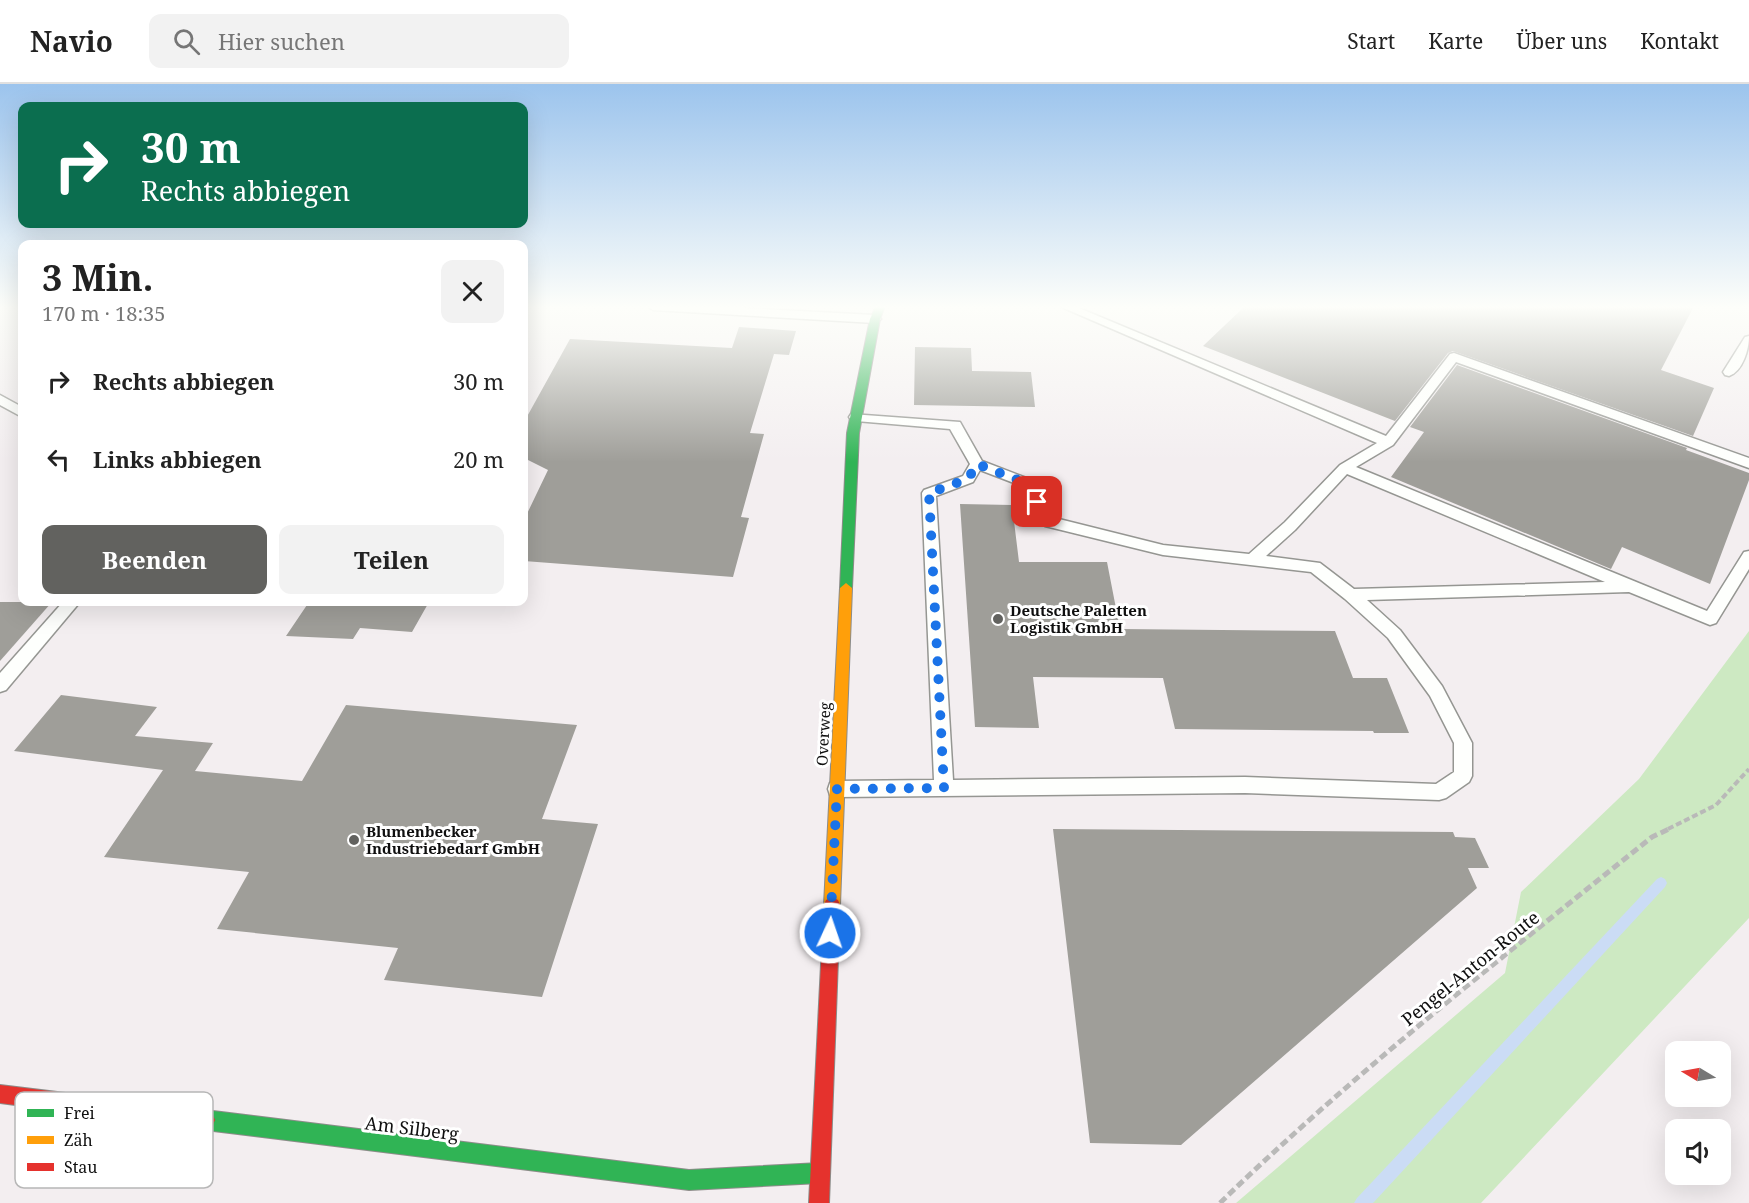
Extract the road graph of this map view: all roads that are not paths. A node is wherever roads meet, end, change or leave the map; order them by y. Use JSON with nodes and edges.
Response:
{"nodes":[{"id":1,"x":868,"y":358,"type":"edge"},
{"id":2,"x":1189,"y":358,"type":"edge"},
{"id":3,"x":1453,"y":358,"type":"edge"},
{"id":4,"x":1457,"y":358,"type":"edge"},
{"id":5,"x":1738,"y":358,"type":"edge"},
{"id":6,"x":1729,"y":372,"type":"dead end"},
{"id":7,"x":0,"y":399,"type":"edge"},
{"id":8,"x":18,"y":410,"type":"edge"},
{"id":9,"x":856,"y":417,"type":"junction"},
{"id":10,"x":1388,"y":442,"type":"junction"},
{"id":11,"x":977,"y":464,"type":"junction"},
{"id":12,"x":1749,"y":464,"type":"edge"},
{"id":13,"x":1345,"y":468,"type":"junction"},
{"id":14,"x":1749,"y":556,"type":"edge"},
{"id":15,"x":1252,"y":560,"type":"junction"},
{"id":16,"x":1631,"y":587,"type":"junction"},
{"id":17,"x":1351,"y":595,"type":"junction"},
{"id":18,"x":69,"y":606,"type":"edge"},
{"id":19,"x":0,"y":685,"type":"edge"},
{"id":20,"x":944,"y":788,"type":"junction"},
{"id":21,"x":837,"y":789,"type":"junction"},
{"id":22,"x":0,"y":1094,"type":"edge"},
{"id":23,"x":15,"y":1096,"type":"edge"},
{"id":24,"x":213,"y":1121,"type":"edge"},
{"id":25,"x":820,"y":1173,"type":"junction"},
{"id":26,"x":819,"y":1203,"type":"edge"}],
"edges":[{"from":1,"to":9,"type":"street","name":"Overweg"},
{"from":2,"to":10,"type":"lane"},
{"from":3,"to":10,"type":"lane"},
{"from":4,"to":12,"type":"lane"},
{"from":5,"to":6,"type":"lane"},
{"from":7,"to":8,"type":"lane"},
{"from":9,"to":11,"type":"lane"},
{"from":9,"to":21,"type":"street","name":"Overweg"},
{"from":10,"to":13,"type":"lane"},
{"from":11,"to":15,"type":"lane"},
{"from":11,"to":20,"type":"lane"},
{"from":13,"to":15,"type":"lane"},
{"from":13,"to":16,"type":"lane"},
{"from":14,"to":16,"type":"lane"},
{"from":15,"to":17,"type":"lane"},
{"from":16,"to":17,"type":"lane"},
{"from":17,"to":20,"type":"lane"},
{"from":18,"to":19,"type":"lane"},
{"from":20,"to":21,"type":"lane"},
{"from":21,"to":25,"type":"street","name":"Overweg"},
{"from":22,"to":23,"type":"street","name":"Am Silberg"},
{"from":24,"to":25,"type":"street","name":"Am Silberg"},
{"from":25,"to":26,"type":"street","name":"Overweg"}]}
